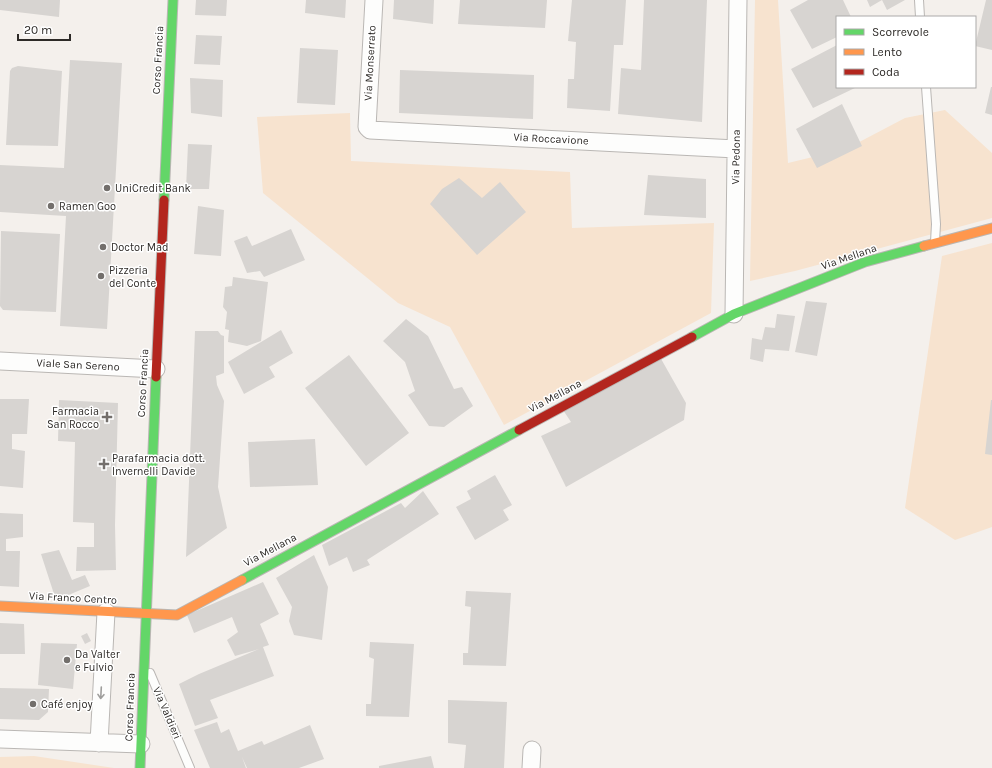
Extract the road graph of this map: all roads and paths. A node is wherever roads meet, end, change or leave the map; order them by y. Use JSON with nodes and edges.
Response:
{"nodes":[{"id":1,"x":173,"y":0,"type":"edge"},
{"id":2,"x":374,"y":0,"type":"edge"},
{"id":3,"x":738,"y":0,"type":"edge"},
{"id":4,"x":919,"y":0,"type":"edge"},
{"id":5,"x":920,"y":16,"type":"edge"},
{"id":6,"x":926,"y":88,"type":"edge"},
{"id":7,"x":367,"y":127,"type":"joint"},
{"id":8,"x":736,"y":148,"type":"junction"},
{"id":9,"x":992,"y":228,"type":"edge"},
{"id":10,"x":935,"y":244,"type":"junction"},
{"id":11,"x":734,"y":314,"type":"junction"},
{"id":12,"x":0,"y":361,"type":"edge"},
{"id":13,"x":156,"y":369,"type":"junction"},
{"id":14,"x":0,"y":606,"type":"edge"},
{"id":15,"x":106,"y":612,"type":"junction"},
{"id":16,"x":145,"y":614,"type":"junction"},
{"id":17,"x":144,"y":658,"type":"junction"},
{"id":18,"x":0,"y":739,"type":"edge"},
{"id":19,"x":99,"y":743,"type":"junction"},
{"id":20,"x":141,"y":744,"type":"junction"},
{"id":21,"x":532,"y":750,"type":"dead end"},
{"id":22,"x":140,"y":768,"type":"edge"},
{"id":23,"x":190,"y":768,"type":"edge"},
{"id":24,"x":531,"y":768,"type":"edge"}],
"edges":[{"from":1,"to":13,"type":"street","name":"Corso Francia"},
{"from":2,"to":7,"type":"street","name":"Via Monserrato"},
{"from":3,"to":8,"type":"street","name":"Via Pedona"},
{"from":4,"to":5,"type":"lane"},
{"from":6,"to":10,"type":"lane"},
{"from":7,"to":8,"type":"street","name":"Via Roccavione"},
{"from":8,"to":11,"type":"street","name":"Via Pedona"},
{"from":9,"to":10,"type":"street","name":"Via Mellana"},
{"from":10,"to":11,"type":"street","name":"Via Mellana"},
{"from":11,"to":16,"type":"street","name":"Via Mellana"},
{"from":12,"to":13,"type":"street","name":"Viale San Sereno"},
{"from":13,"to":16,"type":"street","name":"Corso Francia"},
{"from":14,"to":15,"type":"street","name":"Via Franco Centro"},
{"from":15,"to":16,"type":"street","name":"Via Franco Centro"},
{"from":15,"to":19,"type":"street","one_way":true},
{"from":16,"to":17,"type":"street","name":"Corso Francia"},
{"from":17,"to":20,"type":"street","name":"Corso Francia"},
{"from":17,"to":23,"type":"lane","name":"Via Valdieri"},
{"from":18,"to":19,"type":"street"},
{"from":19,"to":20,"type":"street"},
{"from":20,"to":22,"type":"street","name":"Corso Francia"},
{"from":21,"to":24,"type":"street"}]}
